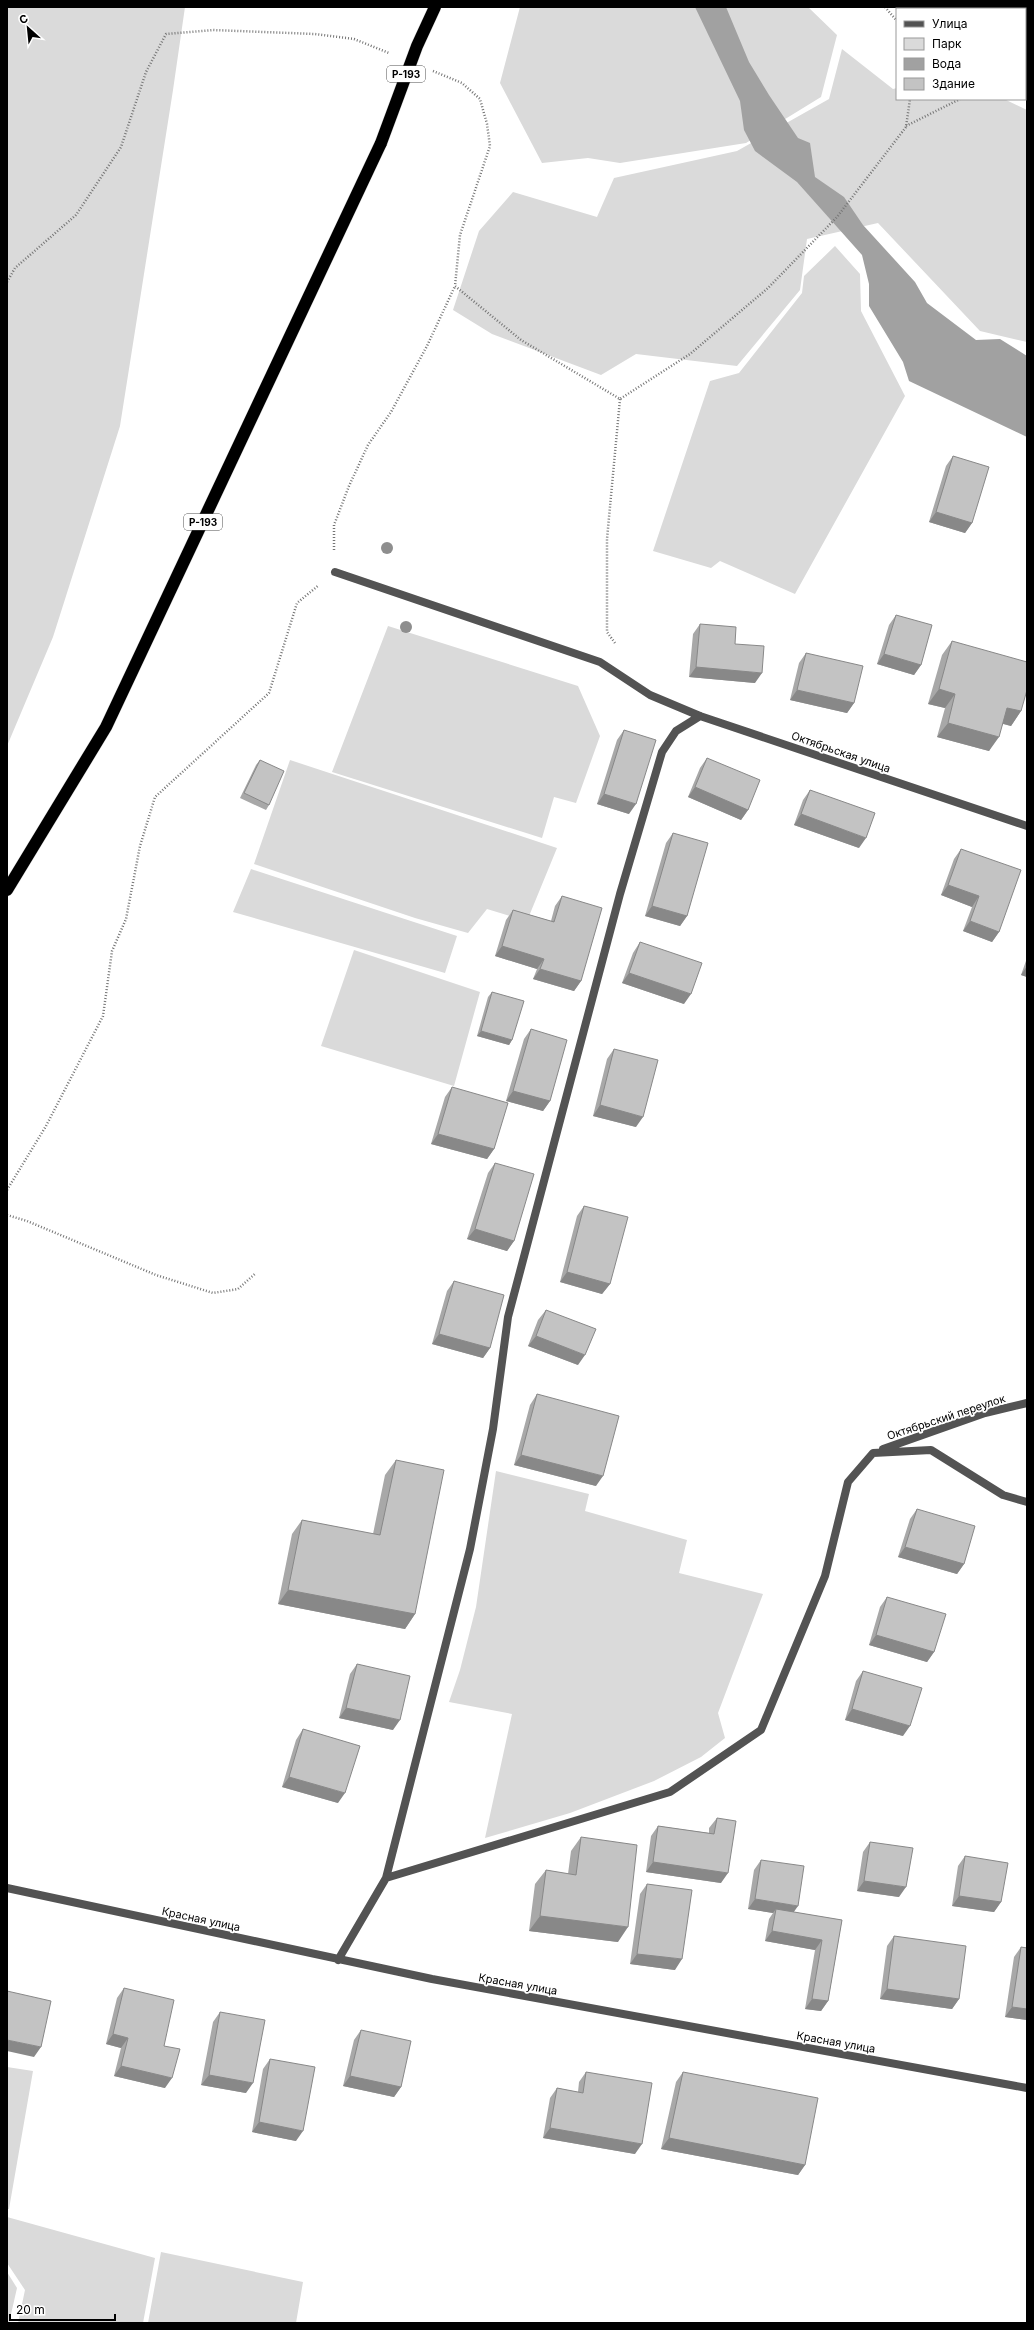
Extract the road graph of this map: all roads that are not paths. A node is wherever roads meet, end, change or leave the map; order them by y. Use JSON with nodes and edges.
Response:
{"nodes":[{"id":1,"x":435,"y":7,"type":"edge"},
{"id":2,"x":335,"y":572,"type":"road end"},
{"id":3,"x":700,"y":716,"type":"junction"},
{"id":4,"x":1027,"y":826,"type":"edge"},
{"id":5,"x":7,"y":890,"type":"edge"},
{"id":6,"x":1027,"y":1403,"type":"edge"},
{"id":7,"x":873,"y":1453,"type":"junction"},
{"id":8,"x":1027,"y":1502,"type":"edge"},
{"id":9,"x":386,"y":1878,"type":"junction"},
{"id":10,"x":7,"y":1888,"type":"edge"},
{"id":11,"x":338,"y":1960,"type":"junction"},
{"id":12,"x":1027,"y":2088,"type":"edge"}],
"edges":[{"from":1,"to":5,"type":"highway","number":"Р-193","bridge":true},
{"from":2,"to":3,"type":"street","name":"Октябрьская улица"},
{"from":3,"to":4,"type":"street","name":"Октябрьская улица"},
{"from":3,"to":9,"type":"street"},
{"from":6,"to":7,"type":"street","name":"Октябрьский переулок"},
{"from":7,"to":8,"type":"street"},
{"from":7,"to":9,"type":"street"},
{"from":9,"to":11,"type":"street"},
{"from":10,"to":11,"type":"street","name":"Красная улица"},
{"from":11,"to":12,"type":"street","name":"Красная улица"}]}
